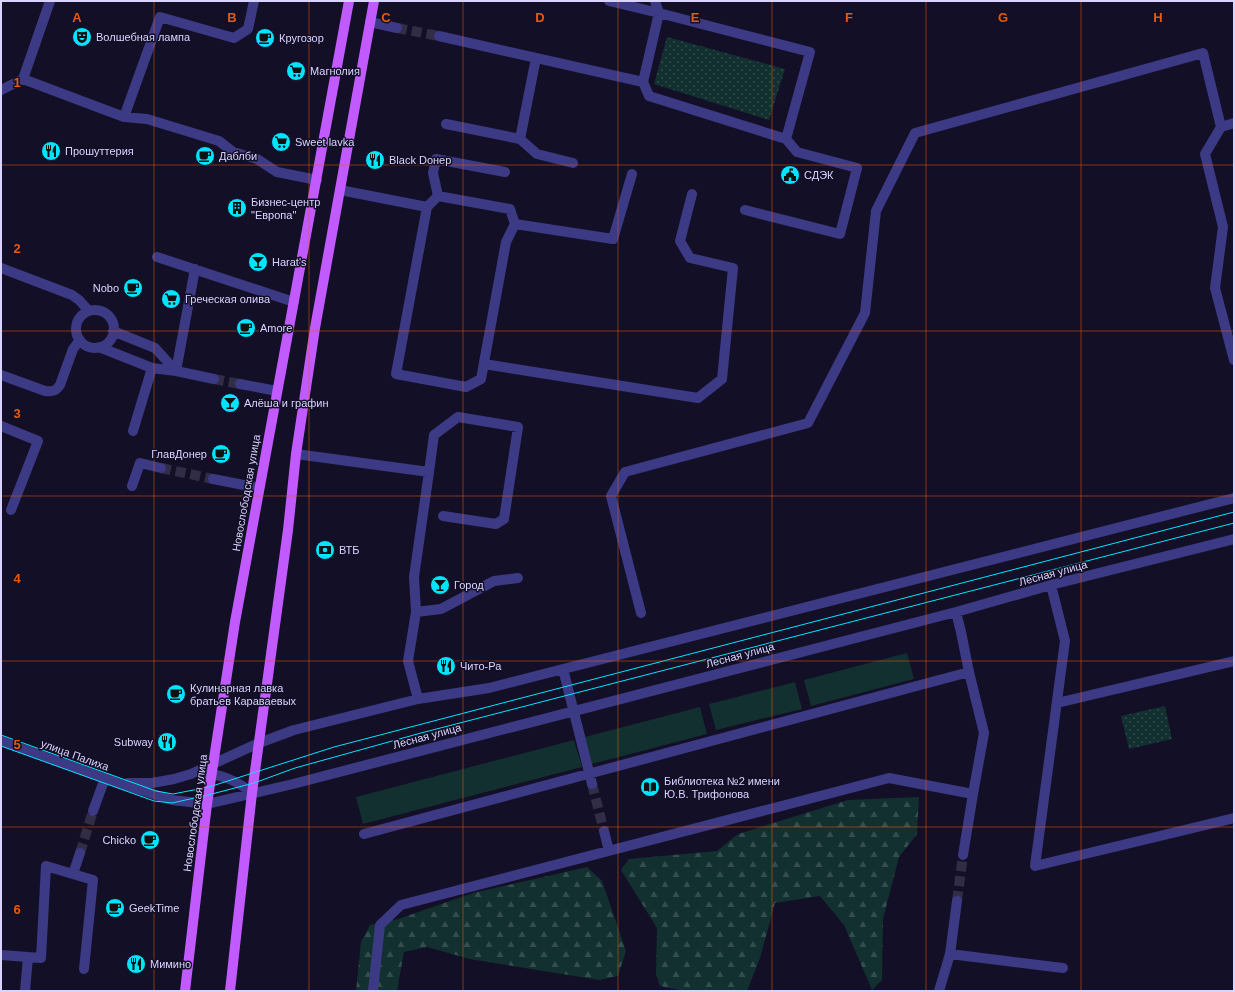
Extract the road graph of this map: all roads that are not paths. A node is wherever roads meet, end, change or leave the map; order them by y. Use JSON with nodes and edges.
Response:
{"nodes":[{"id":1,"x":50,"y":1,"type":"edge"},
{"id":2,"x":254,"y":1,"type":"edge"},
{"id":3,"x":349,"y":1,"type":"edge"},
{"id":4,"x":374,"y":1,"type":"edge"},
{"id":5,"x":609,"y":1,"type":"edge"},
{"id":6,"x":655,"y":1,"type":"edge"},
{"id":7,"x":659,"y":13,"type":"junction"},
{"id":8,"x":370,"y":22,"type":"junction"},
{"id":9,"x":397,"y":28,"type":"tunnel mouth"},
{"id":10,"x":439,"y":36,"type":"tunnel mouth"},
{"id":11,"x":536,"y":58,"type":"junction"},
{"id":12,"x":23,"y":79,"type":"junction"},
{"id":13,"x":643,"y":82,"type":"junction"},
{"id":14,"x":1,"y":90,"type":"edge"},
{"id":15,"x":124,"y":116,"type":"junction"},
{"id":16,"x":1234,"y":123,"type":"edge"},
{"id":17,"x":446,"y":124,"type":"dead end"},
{"id":18,"x":1221,"y":126,"type":"junction"},
{"id":19,"x":520,"y":139,"type":"junction"},
{"id":20,"x":786,"y":139,"type":"junction"},
{"id":21,"x":572,"y":163,"type":"dead end"},
{"id":22,"x":505,"y":172,"type":"dead end"},
{"id":23,"x":632,"y":174,"type":"dead end"},
{"id":24,"x":317,"y":180,"type":"junction"},
{"id":25,"x":340,"y":190,"type":"junction"},
{"id":26,"x":692,"y":194,"type":"dead end"},
{"id":27,"x":438,"y":196,"type":"junction"},
{"id":28,"x":427,"y":207,"type":"junction"},
{"id":29,"x":745,"y":210,"type":"dead end"},
{"id":30,"x":515,"y":224,"type":"junction"},
{"id":31,"x":157,"y":256,"type":"dead end"},
{"id":32,"x":1,"y":268,"type":"edge"},
{"id":33,"x":195,"y":269,"type":"junction"},
{"id":34,"x":294,"y":302,"type":"junction"},
{"id":35,"x":89,"y":311,"type":"junction"},
{"id":36,"x":113,"y":331,"type":"junction"},
{"id":37,"x":80,"y":340,"type":"junction"},
{"id":38,"x":99,"y":347,"type":"junction"},
{"id":39,"x":1234,"y":360,"type":"edge"},
{"id":40,"x":484,"y":364,"type":"junction"},
{"id":41,"x":152,"y":368,"type":"junction"},
{"id":42,"x":176,"y":370,"type":"junction"},
{"id":43,"x":1,"y":375,"type":"edge"},
{"id":44,"x":214,"y":378,"type":"tunnel mouth"},
{"id":45,"x":240,"y":384,"type":"tunnel mouth"},
{"id":46,"x":278,"y":391,"type":"junction"},
{"id":47,"x":1,"y":426,"type":"edge"},
{"id":48,"x":133,"y":430,"type":"dead end"},
{"id":49,"x":296,"y":454,"type":"junction"},
{"id":50,"x":162,"y":468,"type":"tunnel mouth"},
{"id":51,"x":429,"y":472,"type":"junction"},
{"id":52,"x":213,"y":478,"type":"tunnel mouth"},
{"id":53,"x":132,"y":486,"type":"dead end"},
{"id":54,"x":259,"y":488,"type":"junction"},
{"id":55,"x":1234,"y":498,"type":"edge"},
{"id":56,"x":11,"y":510,"type":"dead end"},
{"id":57,"x":443,"y":516,"type":"dead end"},
{"id":58,"x":1234,"y":539,"type":"edge"},
{"id":59,"x":518,"y":578,"type":"dead end"},
{"id":60,"x":1050,"y":585,"type":"junction"},
{"id":61,"x":416,"y":612,"type":"junction"},
{"id":62,"x":956,"y":612,"type":"junction"},
{"id":63,"x":641,"y":613,"type":"dead end"},
{"id":64,"x":1234,"y":661,"type":"edge"},
{"id":65,"x":563,"y":669,"type":"junction"},
{"id":66,"x":969,"y":672,"type":"junction"},
{"id":67,"x":418,"y":699,"type":"junction"},
{"id":68,"x":1057,"y":703,"type":"junction"},
{"id":69,"x":574,"y":711,"type":"junction"},
{"id":70,"x":1,"y":741,"type":"edge"},
{"id":71,"x":259,"y":743,"type":"junction"},
{"id":72,"x":212,"y":769,"type":"junction"},
{"id":73,"x":589,"y":774,"type":"junction"},
{"id":74,"x":105,"y":778,"type":"junction"},
{"id":75,"x":118,"y":783,"type":"junction"},
{"id":76,"x":592,"y":784,"type":"tunnel mouth"},
{"id":77,"x":252,"y":793,"type":"junction"},
{"id":78,"x":973,"y":794,"type":"junction"},
{"id":79,"x":206,"y":804,"type":"junction"},
{"id":80,"x":93,"y":811,"type":"tunnel mouth"},
{"id":81,"x":1234,"y":818,"type":"edge"},
{"id":82,"x":604,"y":831,"type":"tunnel mouth"},
{"id":83,"x":364,"y":834,"type":"dead end"},
{"id":84,"x":609,"y":851,"type":"junction"},
{"id":85,"x":80,"y":853,"type":"tunnel mouth"},
{"id":86,"x":963,"y":855,"type":"tunnel mouth"},
{"id":87,"x":73,"y":874,"type":"junction"},
{"id":88,"x":957,"y":901,"type":"tunnel mouth"},
{"id":89,"x":950,"y":954,"type":"junction"},
{"id":90,"x":1,"y":955,"type":"edge"},
{"id":91,"x":28,"y":957,"type":"junction"},
{"id":92,"x":1063,"y":968,"type":"dead end"},
{"id":93,"x":84,"y":969,"type":"dead end"},
{"id":94,"x":25,"y":991,"type":"edge"},
{"id":95,"x":185,"y":991,"type":"edge"},
{"id":96,"x":230,"y":991,"type":"edge"},
{"id":97,"x":373,"y":991,"type":"edge"},
{"id":98,"x":939,"y":991,"type":"edge"}],
"edges":[{"from":1,"to":12,"type":"street"},
{"from":2,"to":15,"type":"street"},
{"from":3,"to":24,"type":"main road","name":"Новослободская улица"},
{"from":4,"to":8,"type":"main road"},
{"from":5,"to":7,"type":"street"},
{"from":6,"to":7,"type":"street"},
{"from":7,"to":13,"type":"street"},
{"from":7,"to":20,"type":"street"},
{"from":8,"to":9,"type":"street"},
{"from":8,"to":25,"type":"main road"},
{"from":10,"to":11,"type":"street"},
{"from":11,"to":13,"type":"street"},
{"from":11,"to":19,"type":"street"},
{"from":12,"to":14,"type":"street"},
{"from":12,"to":15,"type":"street"},
{"from":13,"to":20,"type":"street"},
{"from":15,"to":24,"type":"street"},
{"from":16,"to":18,"type":"street"},
{"from":17,"to":19,"type":"street"},
{"from":18,"to":39,"type":"street"},
{"from":18,"to":63,"type":"street"},
{"from":19,"to":21,"type":"street"},
{"from":20,"to":29,"type":"street"},
{"from":22,"to":27,"type":"street"},
{"from":23,"to":30,"type":"street"},
{"from":24,"to":34,"type":"main road","name":"Новослободская улица"},
{"from":25,"to":28,"type":"street"},
{"from":25,"to":49,"type":"main road"},
{"from":26,"to":40,"type":"street"},
{"from":27,"to":28,"type":"street"},
{"from":27,"to":30,"type":"street"},
{"from":28,"to":40,"type":"street"},
{"from":30,"to":40,"type":"street"},
{"from":31,"to":33,"type":"street"},
{"from":32,"to":35,"type":"street"},
{"from":33,"to":34,"type":"street"},
{"from":33,"to":42,"type":"street"},
{"from":34,"to":46,"type":"main road","name":"Новослободская улица"},
{"from":35,"to":36,"type":"street"},
{"from":35,"to":37,"type":"street"},
{"from":36,"to":38,"type":"street"},
{"from":36,"to":42,"type":"street"},
{"from":37,"to":38,"type":"street"},
{"from":37,"to":43,"type":"street"},
{"from":38,"to":41,"type":"street"},
{"from":41,"to":42,"type":"street"},
{"from":41,"to":48,"type":"street"},
{"from":42,"to":44,"type":"street"},
{"from":45,"to":46,"type":"street"},
{"from":46,"to":54,"type":"main road","name":"Новослободская улица"},
{"from":47,"to":56,"type":"street"},
{"from":49,"to":51,"type":"street"},
{"from":49,"to":71,"type":"main road"},
{"from":50,"to":53,"type":"street"},
{"from":51,"to":57,"type":"street"},
{"from":51,"to":61,"type":"street"},
{"from":52,"to":54,"type":"street"},
{"from":54,"to":72,"type":"main road","name":"Новослободская улица"},
{"from":55,"to":65,"type":"street"},
{"from":58,"to":60,"type":"street","name":"Лесная улица"},
{"from":59,"to":61,"type":"street"},
{"from":60,"to":62,"type":"street","name":"Лесная улица"},
{"from":60,"to":68,"type":"street"},
{"from":61,"to":67,"type":"street"},
{"from":62,"to":66,"type":"street"},
{"from":62,"to":69,"type":"street","name":"Лесная улица"},
{"from":64,"to":68,"type":"street"},
{"from":65,"to":67,"type":"street"},
{"from":65,"to":69,"type":"street"},
{"from":66,"to":73,"type":"street"},
{"from":66,"to":78,"type":"street"},
{"from":67,"to":71,"type":"street"},
{"from":68,"to":81,"type":"street"},
{"from":69,"to":73,"type":"street"},
{"from":69,"to":77,"type":"street","name":"Лесная улица"},
{"from":70,"to":74,"type":"street","name":"улица Палиха"},
{"from":71,"to":72,"type":"street","name":"улица Палиха"},
{"from":71,"to":77,"type":"main road"},
{"from":72,"to":75,"type":"street","name":"улица Палиха"},
{"from":72,"to":77,"type":"street"},
{"from":72,"to":79,"type":"main road","name":"Новослободская улица"},
{"from":73,"to":76,"type":"street"},
{"from":73,"to":83,"type":"street"},
{"from":74,"to":75,"type":"street","name":"улица Палиха"},
{"from":74,"to":80,"type":"street"},
{"from":75,"to":79,"type":"street","name":"улица Палиха"},
{"from":77,"to":79,"type":"street","name":"Лесная улица"},
{"from":77,"to":96,"type":"main road"},
{"from":78,"to":84,"type":"street"},
{"from":78,"to":86,"type":"street"},
{"from":79,"to":95,"type":"main road","name":"Новослободская улица"},
{"from":82,"to":84,"type":"street"},
{"from":84,"to":97,"type":"street"},
{"from":85,"to":87,"type":"street"},
{"from":87,"to":91,"type":"street"},
{"from":87,"to":93,"type":"street"},
{"from":88,"to":89,"type":"street"},
{"from":89,"to":92,"type":"street"},
{"from":89,"to":98,"type":"street"},
{"from":90,"to":91,"type":"street"},
{"from":91,"to":94,"type":"street"}]}
